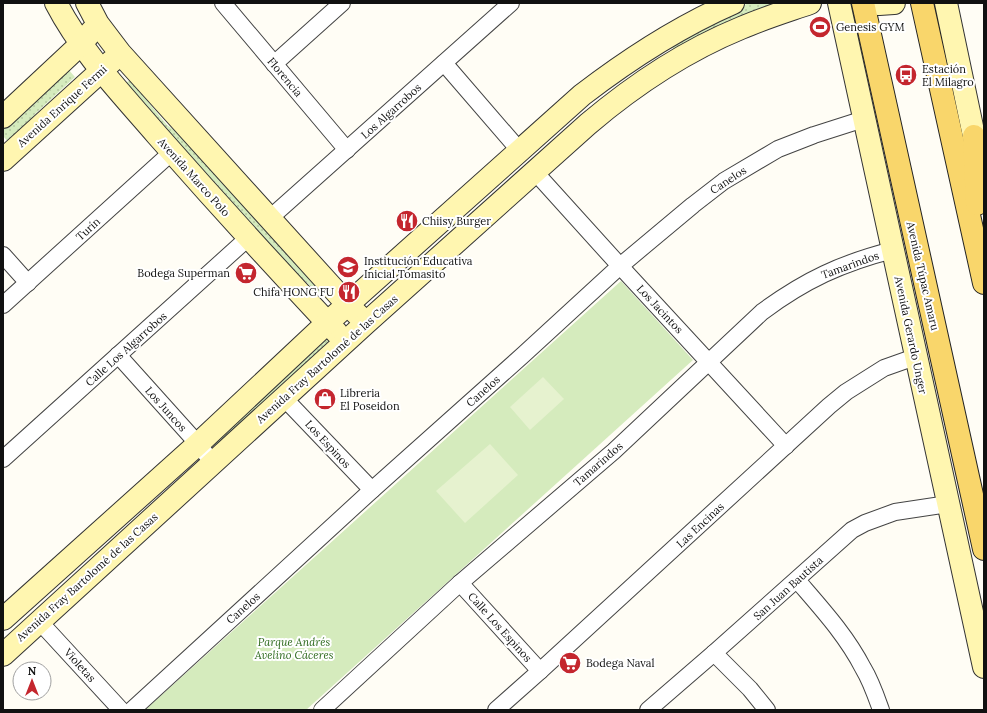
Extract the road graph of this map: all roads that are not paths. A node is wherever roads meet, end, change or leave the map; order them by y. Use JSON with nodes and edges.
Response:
{"nodes":[{"id":1,"x":56,"y":3,"type":"edge"},
{"id":2,"x":87,"y":3,"type":"edge"},
{"id":3,"x":223,"y":3,"type":"edge"},
{"id":4,"x":342,"y":3,"type":"edge"},
{"id":5,"x":733,"y":3,"type":"edge"},
{"id":6,"x":810,"y":3,"type":"edge"},
{"id":7,"x":839,"y":3,"type":"edge"},
{"id":8,"x":863,"y":3,"type":"edge"},
{"id":9,"x":870,"y":3,"type":"edge"},
{"id":10,"x":894,"y":3,"type":"edge"},
{"id":11,"x":922,"y":3,"type":"edge"},
{"id":12,"x":946,"y":3,"type":"edge"},
{"id":13,"x":507,"y":4,"type":"edge"},
{"id":14,"x":98,"y":24,"type":"junction"},
{"id":15,"x":81,"y":44,"type":"junction"},
{"id":16,"x":651,"y":46,"type":"junction"},
{"id":17,"x":120,"y":53,"type":"junction"},
{"id":18,"x":444,"y":63,"type":"junction"},
{"id":19,"x":274,"y":64,"type":"junction"},
{"id":20,"x":664,"y":67,"type":"junction"},
{"id":21,"x":101,"y":71,"type":"junction"},
{"id":22,"x":3,"y":117,"type":"edge"},
{"id":23,"x":864,"y":119,"type":"junction"},
{"id":24,"x":974,"y":136,"type":"junction"},
{"id":25,"x":347,"y":150,"type":"junction"},
{"id":26,"x":520,"y":151,"type":"junction"},
{"id":27,"x":172,"y":152,"type":"junction"},
{"id":28,"x":3,"y":160,"type":"edge"},
{"id":29,"x":535,"y":172,"type":"junction"},
{"id":30,"x":984,"y":182,"type":"edge"},
{"id":31,"x":270,"y":218,"type":"junction"},
{"id":32,"x":248,"y":238,"type":"junction"},
{"id":33,"x":893,"y":250,"type":"junction"},
{"id":34,"x":3,"y":255,"type":"edge"},
{"id":35,"x":620,"y":266,"type":"junction"},
{"id":36,"x":982,"y":275,"type":"edge"},
{"id":37,"x":28,"y":283,"type":"junction"},
{"id":38,"x":3,"y":305,"type":"edge"},
{"id":39,"x":348,"y":305,"type":"junction"},
{"id":40,"x":328,"y":323,"type":"junction"},
{"id":41,"x":366,"y":323,"type":"junction"},
{"id":42,"x":345,"y":342,"type":"junction"},
{"id":43,"x":118,"y":356,"type":"junction"},
{"id":44,"x":915,"y":357,"type":"junction"},
{"id":45,"x":710,"y":363,"type":"junction"},
{"id":46,"x":284,"y":398,"type":"junction"},
{"id":47,"x":198,"y":444,"type":"junction"},
{"id":48,"x":786,"y":446,"type":"junction"},
{"id":49,"x":3,"y":460,"type":"edge"},
{"id":50,"x":213,"y":463,"type":"junction"},
{"id":51,"x":372,"y":490,"type":"junction"},
{"id":52,"x":948,"y":504,"type":"junction"},
{"id":53,"x":984,"y":549,"type":"edge"},
{"id":54,"x":797,"y":580,"type":"junction"},
{"id":55,"x":460,"y":583,"type":"junction"},
{"id":56,"x":3,"y":619,"type":"edge"},
{"id":57,"x":39,"y":621,"type":"junction"},
{"id":58,"x":714,"y":653,"type":"junction"},
{"id":59,"x":3,"y":655,"type":"edge"},
{"id":60,"x":984,"y":667,"type":"edge"},
{"id":61,"x":540,"y":671,"type":"junction"},
{"id":62,"x":121,"y":710,"type":"edge"},
{"id":63,"x":132,"y":710,"type":"edge"},
{"id":64,"x":322,"y":710,"type":"edge"},
{"id":65,"x":496,"y":710,"type":"edge"},
{"id":66,"x":648,"y":710,"type":"edge"},
{"id":67,"x":767,"y":710,"type":"edge"},
{"id":68,"x":881,"y":710,"type":"edge"}],
"edges":[{"from":1,"to":15,"type":"street","name":"Avenida Marco Polo"},
{"from":2,"to":14,"type":"street"},
{"from":3,"to":19,"type":"street","name":"Florencia"},
{"from":4,"to":19,"type":"street"},
{"from":5,"to":16,"type":"street"},
{"from":6,"to":20,"type":"street","name":"Avenida Fray Bartolomé de las Casas"},
{"from":7,"to":23,"type":"street","name":"Avenida Gerardo Unger"},
{"from":8,"to":53,"type":"main road","name":"Avenida Túpac Amaru"},
{"from":9,"to":10,"type":"street"},
{"from":11,"to":36,"type":"main road"},
{"from":12,"to":24,"type":"street"},
{"from":13,"to":18,"type":"street","name":"Los Algarrobos"},
{"from":14,"to":15,"type":"street"},
{"from":14,"to":17,"type":"street"},
{"from":15,"to":21,"type":"street","name":"Avenida Marco Polo"},
{"from":15,"to":22,"type":"street"},
{"from":16,"to":20,"type":"street"},
{"from":16,"to":26,"type":"street"},
{"from":17,"to":21,"type":"street","name":"Avenida Enrique Fermi"},
{"from":17,"to":31,"type":"street"},
{"from":18,"to":25,"type":"street","name":"Los Algarrobos"},
{"from":18,"to":26,"type":"street"},
{"from":19,"to":25,"type":"street","name":"Florencia"},
{"from":20,"to":29,"type":"street","name":"Avenida Fray Bartolomé de las Casas"},
{"from":21,"to":27,"type":"street","name":"Avenida Marco Polo"},
{"from":21,"to":28,"type":"street","name":"Avenida Enrique Fermi"},
{"from":23,"to":33,"type":"street","name":"Avenida Gerardo Unger"},
{"from":23,"to":35,"type":"street","name":"Canelos"},
{"from":24,"to":30,"type":"street"},
{"from":24,"to":36,"type":"main road"},
{"from":25,"to":31,"type":"street","name":"Los Algarrobos"},
{"from":26,"to":39,"type":"street"},
{"from":27,"to":32,"type":"street","name":"Avenida Marco Polo"},
{"from":27,"to":37,"type":"street","name":"Turín"},
{"from":29,"to":35,"type":"street","name":"Los Jacintos"},
{"from":29,"to":41,"type":"street","name":"Avenida Fray Bartolomé de las Casas"},
{"from":31,"to":39,"type":"street"},
{"from":32,"to":40,"type":"street","name":"Avenida Marco Polo"},
{"from":32,"to":43,"type":"street","name":"Calle Los Algarrobos"},
{"from":33,"to":44,"type":"street","name":"Avenida Gerardo Unger"},
{"from":33,"to":45,"type":"street","name":"Tamarindos"},
{"from":34,"to":37,"type":"street"},
{"from":35,"to":45,"type":"street","name":"Los Jacintos"},
{"from":35,"to":51,"type":"street","name":"Canelos"},
{"from":37,"to":38,"type":"street","name":"Turín"},
{"from":39,"to":40,"type":"street"},
{"from":39,"to":41,"type":"street"},
{"from":40,"to":42,"type":"street","name":"Avenida Marco Polo"},
{"from":40,"to":47,"type":"street"},
{"from":41,"to":42,"type":"street","name":"Avenida Fray Bartolomé de las Casas"},
{"from":42,"to":46,"type":"street","name":"Avenida Fray Bartolomé de las Casas"},
{"from":43,"to":47,"type":"street","name":"Los Juncos"},
{"from":43,"to":49,"type":"street","name":"Calle Los Algarrobos"},
{"from":44,"to":48,"type":"street","name":"Las Encinas"},
{"from":44,"to":52,"type":"street","name":"Avenida Gerardo Unger"},
{"from":45,"to":48,"type":"street","name":"Los Jacintos"},
{"from":45,"to":55,"type":"street","name":"Tamarindos"},
{"from":46,"to":50,"type":"street","name":"Avenida Fray Bartolomé de las Casas"},
{"from":46,"to":51,"type":"street","name":"Los Espinos"},
{"from":47,"to":50,"type":"street","name":"Los Juncos"},
{"from":47,"to":56,"type":"street"},
{"from":48,"to":61,"type":"street","name":"Las Encinas"},
{"from":50,"to":57,"type":"street","name":"Avenida Fray Bartolomé de las Casas"},
{"from":51,"to":63,"type":"street","name":"Canelos"},
{"from":52,"to":54,"type":"street","name":"San Juan Bautista"},
{"from":52,"to":60,"type":"street","name":"Avenida Gerardo Unger"},
{"from":54,"to":58,"type":"street","name":"San Juan Bautista"},
{"from":54,"to":68,"type":"street"},
{"from":55,"to":61,"type":"street","name":"Calle Los Espinos"},
{"from":55,"to":64,"type":"street","name":"Tamarindos"},
{"from":57,"to":59,"type":"street","name":"Avenida Fray Bartolomé de las Casas"},
{"from":57,"to":62,"type":"street","name":"Violetas"},
{"from":58,"to":66,"type":"street","name":"San Juan Bautista"},
{"from":58,"to":67,"type":"street"},
{"from":61,"to":65,"type":"street","name":"Las Encinas"}]}
